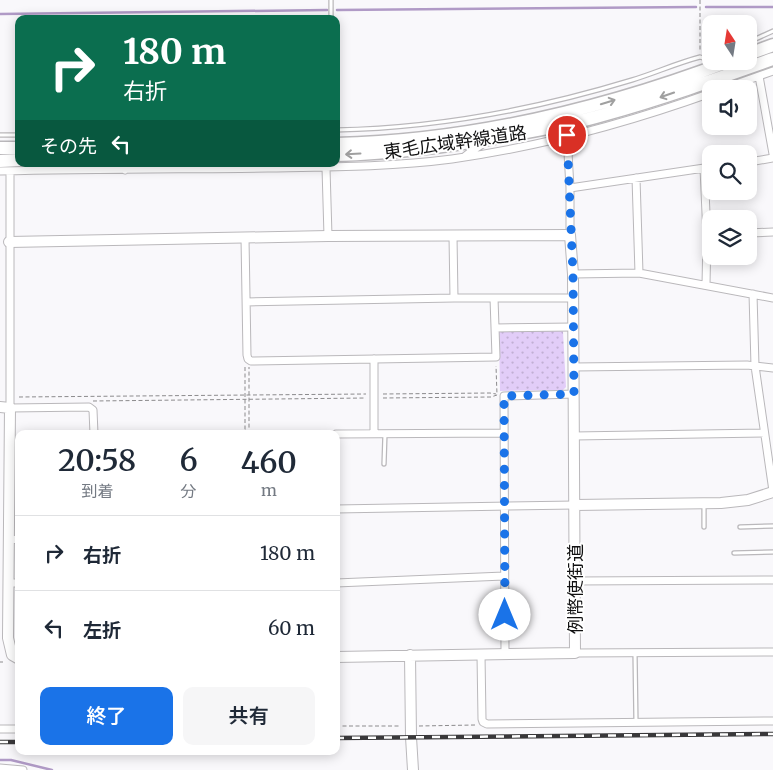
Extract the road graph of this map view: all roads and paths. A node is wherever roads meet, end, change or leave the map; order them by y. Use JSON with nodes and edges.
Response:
{"nodes":[{"id":1,"x":331,"y":0,"type":"edge"},
{"id":2,"x":700,"y":0,"type":"edge"},
{"id":3,"x":331,"y":15,"type":"edge"},
{"id":4,"x":773,"y":31,"type":"edge"},
{"id":5,"x":758,"y":38,"type":"edge"},
{"id":6,"x":773,"y":45,"type":"edge"},
{"id":7,"x":758,"y":51,"type":"edge"},
{"id":8,"x":700,"y":57,"type":"joint"},
{"id":9,"x":773,"y":59,"type":"edge"},
{"id":10,"x":705,"y":70,"type":"edge"},
{"id":11,"x":773,"y":71,"type":"edge"},
{"id":12,"x":759,"y":76,"type":"junction"},
{"id":13,"x":748,"y":80,"type":"edge"},
{"id":14,"x":702,"y":96,"type":"edge"},
{"id":15,"x":340,"y":130,"type":"edge"},
{"id":16,"x":0,"y":135,"type":"edge"},
{"id":17,"x":15,"y":135,"type":"edge"},
{"id":18,"x":567,"y":135,"type":"junction"},
{"id":19,"x":487,"y":139,"type":"junction"},
{"id":20,"x":340,"y":144,"type":"edge"},
{"id":21,"x":0,"y":148,"type":"edge"},
{"id":22,"x":15,"y":148,"type":"edge"},
{"id":23,"x":340,"y":154,"type":"edge"},
{"id":24,"x":773,"y":156,"type":"edge"},
{"id":25,"x":464,"y":157,"type":"junction"},
{"id":26,"x":0,"y":160,"type":"edge"},
{"id":27,"x":15,"y":160,"type":"edge"},
{"id":28,"x":757,"y":160,"type":"edge"},
{"id":29,"x":120,"y":167,"type":"edge"},
{"id":30,"x":326,"y":168,"type":"junction"},
{"id":31,"x":702,"y":169,"type":"edge"},
{"id":32,"x":125,"y":170,"type":"junction"},
{"id":33,"x":0,"y":171,"type":"edge"},
{"id":34,"x":10,"y":171,"type":"junction"},
{"id":35,"x":636,"y":178,"type":"junction"},
{"id":36,"x":570,"y":188,"type":"junction"},
{"id":37,"x":773,"y":232,"type":"edge"},
{"id":38,"x":757,"y":233,"type":"edge"},
{"id":39,"x":570,"y":235,"type":"junction"},
{"id":40,"x":328,"y":236,"type":"junction"},
{"id":41,"x":453,"y":236,"type":"junction"},
{"id":42,"x":245,"y":238,"type":"junction"},
{"id":43,"x":9,"y":242,"type":"junction"},
{"id":44,"x":707,"y":265,"type":"edge"},
{"id":45,"x":638,"y":273,"type":"junction"},
{"id":46,"x":573,"y":274,"type":"junction"},
{"id":47,"x":706,"y":285,"type":"junction"},
{"id":48,"x":753,"y":294,"type":"junction"},
{"id":49,"x":454,"y":298,"type":"junction"},
{"id":50,"x":494,"y":298,"type":"junction"},
{"id":51,"x":573,"y":298,"type":"junction"},
{"id":52,"x":773,"y":298,"type":"edge"},
{"id":53,"x":247,"y":302,"type":"junction"},
{"id":54,"x":573,"y":327,"type":"junction"},
{"id":55,"x":495,"y":328,"type":"junction"},
{"id":56,"x":496,"y":357,"type":"junction"},
{"id":57,"x":374,"y":359,"type":"junction"},
{"id":58,"x":248,"y":360,"type":"junction"},
{"id":59,"x":754,"y":366,"type":"junction"},
{"id":60,"x":574,"y":368,"type":"junction"},
{"id":61,"x":773,"y":368,"type":"edge"},
{"id":62,"x":574,"y":394,"type":"junction"},
{"id":63,"x":245,"y":395,"type":"junction"},
{"id":64,"x":249,"y":395,"type":"junction"},
{"id":65,"x":500,"y":395,"type":"junction"},
{"id":66,"x":374,"y":396,"type":"junction"},
{"id":67,"x":19,"y":397,"type":"dead end"},
{"id":68,"x":245,"y":399,"type":"junction"},
{"id":69,"x":249,"y":399,"type":"junction"},
{"id":70,"x":87,"y":401,"type":"dead end"},
{"id":71,"x":5,"y":408,"type":"edge"},
{"id":72,"x":94,"y":430,"type":"edge"},
{"id":73,"x":245,"y":430,"type":"edge"},
{"id":74,"x":248,"y":430,"type":"edge"},
{"id":75,"x":504,"y":433,"type":"junction"},
{"id":76,"x":764,"y":433,"type":"junction"},
{"id":77,"x":340,"y":434,"type":"edge"},
{"id":78,"x":374,"y":434,"type":"junction"},
{"id":79,"x":384,"y":434,"type":"junction"},
{"id":80,"x":574,"y":436,"type":"junction"},
{"id":81,"x":384,"y":464,"type":"dead end"},
{"id":82,"x":773,"y":492,"type":"edge"},
{"id":83,"x":704,"y":504,"type":"junction"},
{"id":84,"x":575,"y":505,"type":"junction"},
{"id":85,"x":504,"y":506,"type":"junction"},
{"id":86,"x":340,"y":509,"type":"edge"},
{"id":87,"x":773,"y":526,"type":"edge"},
{"id":88,"x":704,"y":527,"type":"dead end"},
{"id":89,"x":740,"y":528,"type":"dead end"},
{"id":90,"x":14,"y":539,"type":"edge"},
{"id":91,"x":773,"y":552,"type":"edge"},
{"id":92,"x":734,"y":554,"type":"dead end"},
{"id":93,"x":504,"y":576,"type":"junction"},
{"id":94,"x":773,"y":580,"type":"edge"},
{"id":95,"x":575,"y":582,"type":"junction"},
{"id":96,"x":14,"y":583,"type":"edge"},
{"id":97,"x":340,"y":583,"type":"edge"},
{"id":98,"x":773,"y":652,"type":"edge"},
{"id":99,"x":635,"y":653,"type":"junction"},
{"id":100,"x":505,"y":654,"type":"junction"},
{"id":101,"x":575,"y":654,"type":"junction"},
{"id":102,"x":410,"y":655,"type":"junction"},
{"id":103,"x":481,"y":655,"type":"junction"},
{"id":104,"x":15,"y":656,"type":"edge"},
{"id":105,"x":340,"y":657,"type":"edge"},
{"id":106,"x":773,"y":721,"type":"edge"},
{"id":107,"x":636,"y":722,"type":"junction"},
{"id":108,"x":0,"y":729,"type":"edge"},
{"id":109,"x":15,"y":729,"type":"edge"},
{"id":110,"x":0,"y":768,"type":"edge"},
{"id":111,"x":8,"y":769,"type":"edge"},
{"id":112,"x":23,"y":770,"type":"edge"},
{"id":113,"x":413,"y":770,"type":"edge"}],
"edges":[{"from":1,"to":3,"type":"lane"},
{"from":2,"to":8,"type":"path"},
{"from":4,"to":5,"type":"lane"},
{"from":6,"to":7,"type":"highway"},
{"from":8,"to":15,"type":"lane"},
{"from":9,"to":19,"type":"highway","name":"東毛広域幹線道路","one_way":true},
{"from":20,"to":10,"type":"highway","name":"東毛広域幹線道路","one_way":true},
{"from":11,"to":12,"type":"street"},
{"from":12,"to":13,"type":"street"},
{"from":12,"to":24,"type":"street"},
{"from":14,"to":18,"type":"street"},
{"from":16,"to":17,"type":"lane"},
{"from":18,"to":25,"type":"street"},
{"from":18,"to":36,"type":"street"},
{"from":19,"to":23,"type":"highway","name":"東毛広域幹線道路","one_way":true},
{"from":19,"to":25,"type":"street"},
{"from":21,"to":22,"type":"highway"},
{"from":24,"to":28,"type":"street"},
{"from":25,"to":30,"type":"street"},
{"from":26,"to":27,"type":"highway"},
{"from":29,"to":32,"type":"street"},
{"from":30,"to":32,"type":"street"},
{"from":30,"to":40,"type":"street"},
{"from":31,"to":35,"type":"street"},
{"from":32,"to":34,"type":"street"},
{"from":33,"to":34,"type":"street"},
{"from":34,"to":43,"type":"street"},
{"from":35,"to":36,"type":"street"},
{"from":35,"to":45,"type":"street"},
{"from":36,"to":39,"type":"street"},
{"from":37,"to":38,"type":"street"},
{"from":39,"to":41,"type":"street"},
{"from":39,"to":46,"type":"street","name":"例幣使街道"},
{"from":40,"to":41,"type":"street"},
{"from":40,"to":42,"type":"street"},
{"from":41,"to":49,"type":"street"},
{"from":42,"to":43,"type":"street"},
{"from":42,"to":53,"type":"street"},
{"from":43,"to":71,"type":"street"},
{"from":44,"to":47,"type":"street"},
{"from":45,"to":46,"type":"street"},
{"from":45,"to":47,"type":"street"},
{"from":46,"to":51,"type":"street","name":"例幣使街道"},
{"from":47,"to":48,"type":"street"},
{"from":48,"to":52,"type":"street"},
{"from":48,"to":59,"type":"street"},
{"from":49,"to":50,"type":"street"},
{"from":49,"to":53,"type":"street"},
{"from":50,"to":51,"type":"street"},
{"from":50,"to":55,"type":"street"},
{"from":51,"to":54,"type":"street","name":"例幣使街道"},
{"from":53,"to":58,"type":"street"},
{"from":54,"to":55,"type":"street"},
{"from":54,"to":60,"type":"street","name":"例幣使街道"},
{"from":55,"to":56,"type":"street"},
{"from":56,"to":57,"type":"street"},
{"from":56,"to":65,"type":"path"},
{"from":57,"to":58,"type":"street"},
{"from":57,"to":66,"type":"street"},
{"from":58,"to":63,"type":"path"},
{"from":58,"to":64,"type":"path"},
{"from":59,"to":60,"type":"street"},
{"from":59,"to":61,"type":"street"},
{"from":59,"to":76,"type":"street"},
{"from":60,"to":62,"type":"street","name":"例幣使街道"},
{"from":62,"to":65,"type":"street"},
{"from":62,"to":80,"type":"street","name":"例幣使街道"},
{"from":63,"to":64,"type":"path"},
{"from":63,"to":67,"type":"path"},
{"from":63,"to":68,"type":"path"},
{"from":64,"to":66,"type":"path"},
{"from":64,"to":69,"type":"path"},
{"from":65,"to":66,"type":"path"},
{"from":65,"to":66,"type":"path"},
{"from":65,"to":75,"type":"street"},
{"from":66,"to":69,"type":"path"},
{"from":66,"to":78,"type":"street"},
{"from":68,"to":69,"type":"path"},
{"from":68,"to":70,"type":"path"},
{"from":68,"to":73,"type":"path"},
{"from":69,"to":74,"type":"path"},
{"from":71,"to":72,"type":"street"},
{"from":71,"to":90,"type":"street"},
{"from":75,"to":79,"type":"street"},
{"from":75,"to":85,"type":"street"},
{"from":76,"to":80,"type":"street"},
{"from":76,"to":82,"type":"street"},
{"from":77,"to":78,"type":"street"},
{"from":78,"to":79,"type":"street"},
{"from":79,"to":81,"type":"lane"},
{"from":80,"to":84,"type":"street","name":"例幣使街道"},
{"from":82,"to":83,"type":"street"},
{"from":83,"to":84,"type":"street"},
{"from":83,"to":88,"type":"lane"},
{"from":84,"to":85,"type":"street"},
{"from":84,"to":95,"type":"street","name":"例幣使街道"},
{"from":85,"to":86,"type":"street"},
{"from":85,"to":93,"type":"street"},
{"from":87,"to":89,"type":"lane"},
{"from":90,"to":96,"type":"street"},
{"from":91,"to":92,"type":"lane"},
{"from":93,"to":97,"type":"street"},
{"from":93,"to":100,"type":"street"},
{"from":94,"to":95,"type":"street"},
{"from":95,"to":101,"type":"street","name":"例幣使街道"},
{"from":96,"to":104,"type":"street"},
{"from":98,"to":99,"type":"street"},
{"from":99,"to":101,"type":"street"},
{"from":99,"to":107,"type":"lane"},
{"from":100,"to":101,"type":"street","name":"例幣使街道"},
{"from":100,"to":103,"type":"street","name":"例幣使街道"},
{"from":102,"to":103,"type":"street","name":"例幣使街道"},
{"from":102,"to":105,"type":"street","name":"例幣使街道"},
{"from":102,"to":113,"type":"street"},
{"from":103,"to":107,"type":"street"},
{"from":106,"to":107,"type":"street"},
{"from":108,"to":109,"type":"street"},
{"from":110,"to":111,"type":"street"},
{"from":111,"to":112,"type":"street"}]}
